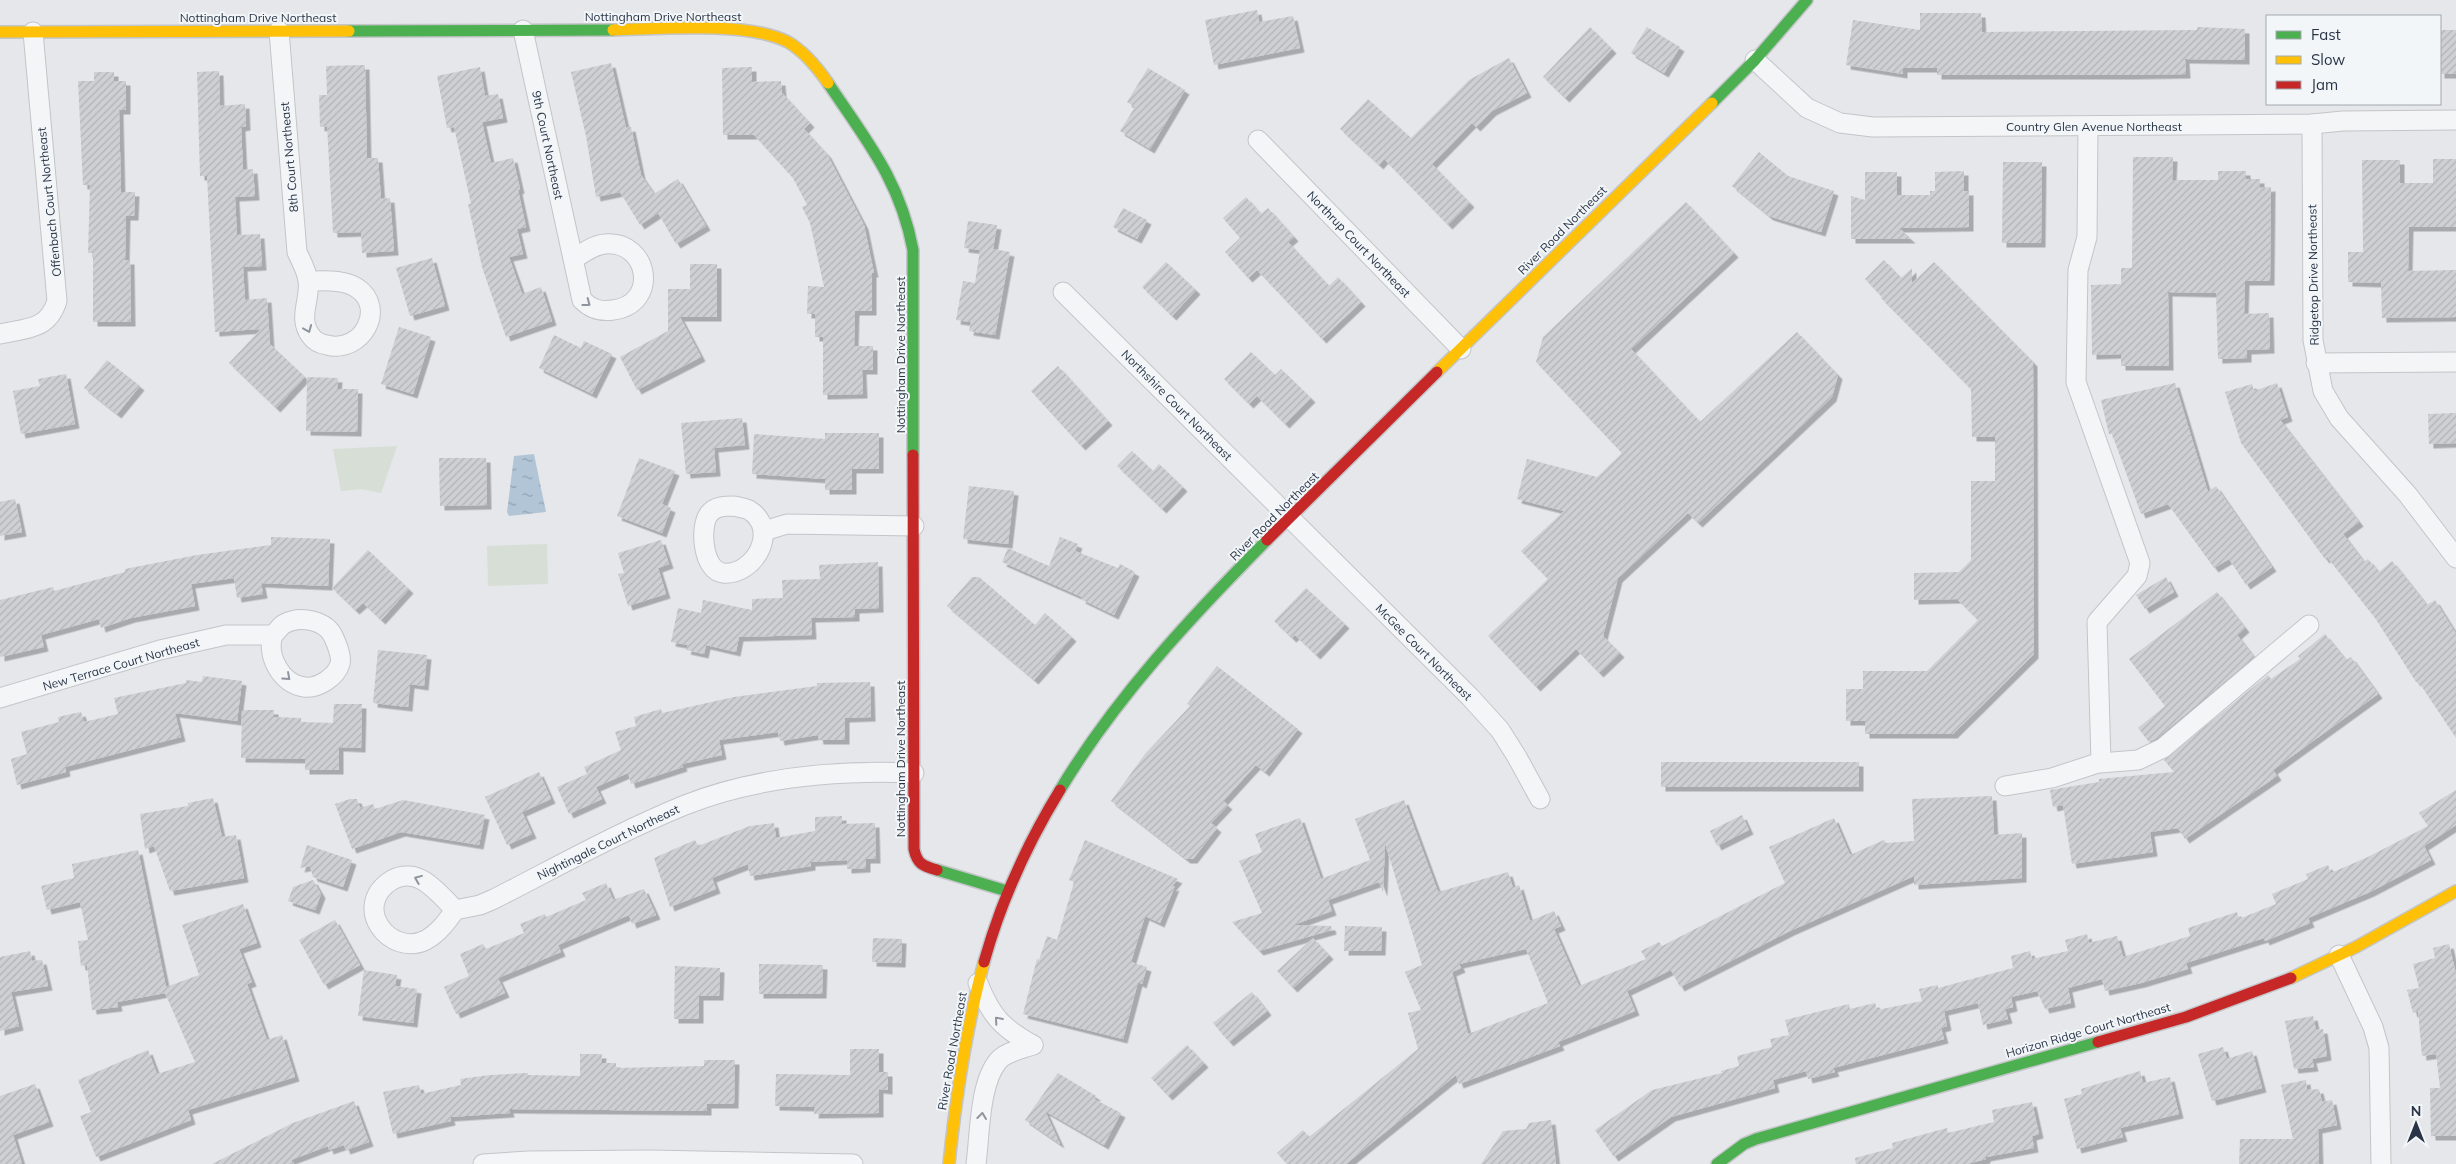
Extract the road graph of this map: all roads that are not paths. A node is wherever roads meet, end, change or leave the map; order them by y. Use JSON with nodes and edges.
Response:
{"nodes":[{"id":1,"x":1807,"y":0,"type":"edge"},
{"id":2,"x":523,"y":30,"type":"junction"},
{"id":3,"x":279,"y":31,"type":"junction"},
{"id":4,"x":0,"y":32,"type":"edge"},
{"id":5,"x":33,"y":32,"type":"junction"},
{"id":6,"x":1755,"y":60,"type":"junction"},
{"id":7,"x":2456,"y":120,"type":"edge"},
{"id":8,"x":2312,"y":124,"type":"junction"},
{"id":9,"x":2088,"y":126,"type":"junction"},
{"id":10,"x":1258,"y":140,"type":"dead end"},
{"id":11,"x":574,"y":259,"type":"dead end"},
{"id":12,"x":309,"y":281,"type":"dead end"},
{"id":13,"x":1063,"y":292,"type":"dead end"},
{"id":14,"x":0,"y":334,"type":"edge"},
{"id":15,"x":1460,"y":349,"type":"junction"},
{"id":16,"x":2456,"y":362,"type":"edge"},
{"id":17,"x":2316,"y":363,"type":"junction"},
{"id":18,"x":1291,"y":518,"type":"junction"},
{"id":19,"x":914,"y":526,"type":"junction"},
{"id":20,"x":764,"y":531,"type":"dead end"},
{"id":21,"x":2456,"y":558,"type":"edge"},
{"id":22,"x":2309,"y":625,"type":"dead end"},
{"id":23,"x":273,"y":635,"type":"dead end"},
{"id":24,"x":0,"y":698,"type":"edge"},
{"id":25,"x":2100,"y":763,"type":"junction"},
{"id":26,"x":914,"y":773,"type":"junction"},
{"id":27,"x":2004,"y":786,"type":"dead end"},
{"id":28,"x":1540,"y":799,"type":"dead end"},
{"id":29,"x":1007,"y":891,"type":"junction"},
{"id":30,"x":2456,"y":891,"type":"edge"},
{"id":31,"x":456,"y":910,"type":"dead end"},
{"id":32,"x":2339,"y":955,"type":"junction"},
{"id":33,"x":978,"y":983,"type":"junction"},
{"id":34,"x":649,"y":1162,"type":"edge"},
{"id":35,"x":483,"y":1164,"type":"edge"},
{"id":36,"x":853,"y":1164,"type":"edge"},
{"id":37,"x":949,"y":1164,"type":"edge"},
{"id":38,"x":976,"y":1164,"type":"edge"},
{"id":39,"x":1717,"y":1164,"type":"edge"},
{"id":40,"x":2381,"y":1164,"type":"edge"}],
"edges":[{"from":1,"to":6,"type":"street","name":"River Road Northeast"},
{"from":2,"to":3,"type":"street","name":"Nottingham Drive Northeast"},
{"from":2,"to":11,"type":"street","name":"9th Court Northeast"},
{"from":2,"to":19,"type":"street","name":"Nottingham Drive Northeast"},
{"from":3,"to":5,"type":"street","name":"Nottingham Drive Northeast"},
{"from":3,"to":12,"type":"street","name":"8th Court Northeast"},
{"from":4,"to":5,"type":"street","name":"Nottingham Drive Northeast"},
{"from":5,"to":14,"type":"street","name":"Offenbach Court Northeast"},
{"from":6,"to":9,"type":"street","name":"Country Glen Avenue Northeast"},
{"from":6,"to":15,"type":"street","name":"River Road Northeast"},
{"from":7,"to":8,"type":"street","name":"Country Glen Avenue Northeast"},
{"from":8,"to":9,"type":"street","name":"Country Glen Avenue Northeast"},
{"from":8,"to":17,"type":"street","name":"Ridgetop Drive Northeast"},
{"from":9,"to":25,"type":"street"},
{"from":10,"to":15,"type":"street","name":"Northrup Court Northeast"},
{"from":13,"to":18,"type":"street","name":"Northshire Court Northeast"},
{"from":15,"to":18,"type":"street","name":"River Road Northeast"},
{"from":16,"to":17,"type":"street"},
{"from":17,"to":21,"type":"street","name":"Ridgetop Drive Northeast"},
{"from":18,"to":28,"type":"street","name":"McGee Court Northeast"},
{"from":18,"to":29,"type":"street","name":"River Road Northeast"},
{"from":19,"to":20,"type":"street"},
{"from":19,"to":26,"type":"street","name":"Nottingham Drive Northeast"},
{"from":22,"to":25,"type":"street"},
{"from":23,"to":24,"type":"street","name":"New Terrace Court Northeast"},
{"from":25,"to":27,"type":"street"},
{"from":26,"to":29,"type":"street","name":"Nottingham Drive Northeast"},
{"from":26,"to":31,"type":"street","name":"Nightingale Court Northeast"},
{"from":29,"to":33,"type":"street","name":"River Road Northeast"},
{"from":30,"to":32,"type":"street","name":"Horizon Ridge Court Northeast"},
{"from":32,"to":39,"type":"street","name":"Horizon Ridge Court Northeast"},
{"from":32,"to":40,"type":"street"},
{"from":33,"to":37,"type":"street","name":"River Road Northeast"},
{"from":38,"to":33,"type":"street","one_way":true},
{"from":34,"to":35,"type":"street"},
{"from":34,"to":36,"type":"street"}]}
